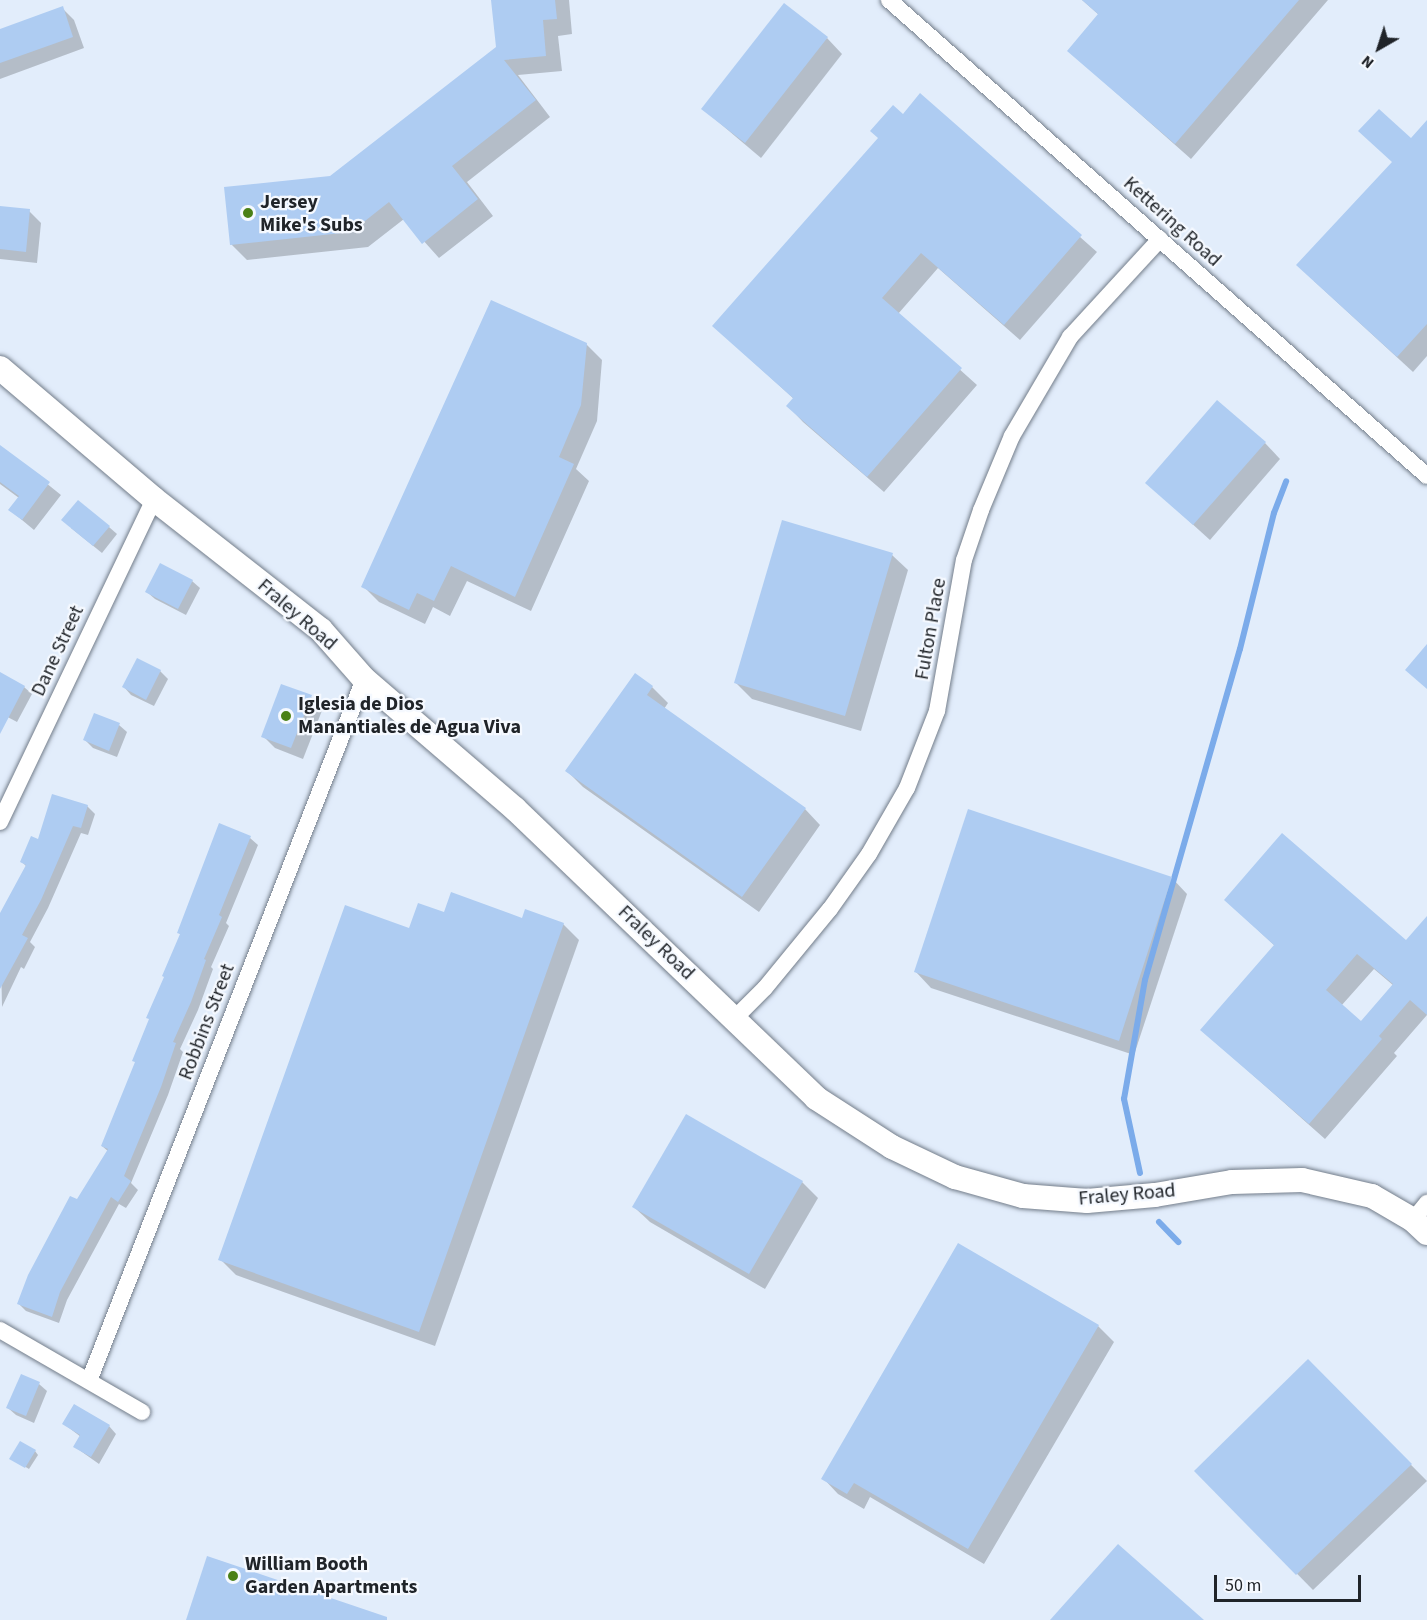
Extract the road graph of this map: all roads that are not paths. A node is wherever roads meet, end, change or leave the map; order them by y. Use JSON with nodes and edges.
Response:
{"nodes":[{"id":1,"x":889,"y":0,"type":"edge"},
{"id":2,"x":1160,"y":239,"type":"junction"},
{"id":3,"x":0,"y":368,"type":"edge"},
{"id":4,"x":1427,"y":476,"type":"edge"},
{"id":5,"x":154,"y":499,"type":"junction"},
{"id":6,"x":364,"y":679,"type":"junction"},
{"id":7,"x":0,"y":822,"type":"edge"},
{"id":8,"x":733,"y":1020,"type":"junction"},
{"id":9,"x":1422,"y":1219,"type":"edge"},
{"id":10,"x":0,"y":1330,"type":"edge"},
{"id":11,"x":89,"y":1381,"type":"junction"},
{"id":12,"x":142,"y":1412,"type":"dead end"}],
"edges":[{"from":1,"to":2,"type":"street","name":"Kettering Road"},
{"from":2,"to":4,"type":"street","name":"Kettering Road"},
{"from":2,"to":8,"type":"street","name":"Fulton Place"},
{"from":3,"to":5,"type":"street","name":"Fraley Road"},
{"from":5,"to":6,"type":"street","name":"Fraley Road"},
{"from":5,"to":7,"type":"street","name":"Dane Street"},
{"from":6,"to":8,"type":"street","name":"Fraley Road"},
{"from":6,"to":11,"type":"street","name":"Robbins Street"},
{"from":8,"to":9,"type":"street","name":"Fraley Road"},
{"from":10,"to":11,"type":"street"},
{"from":11,"to":12,"type":"street"}]}
